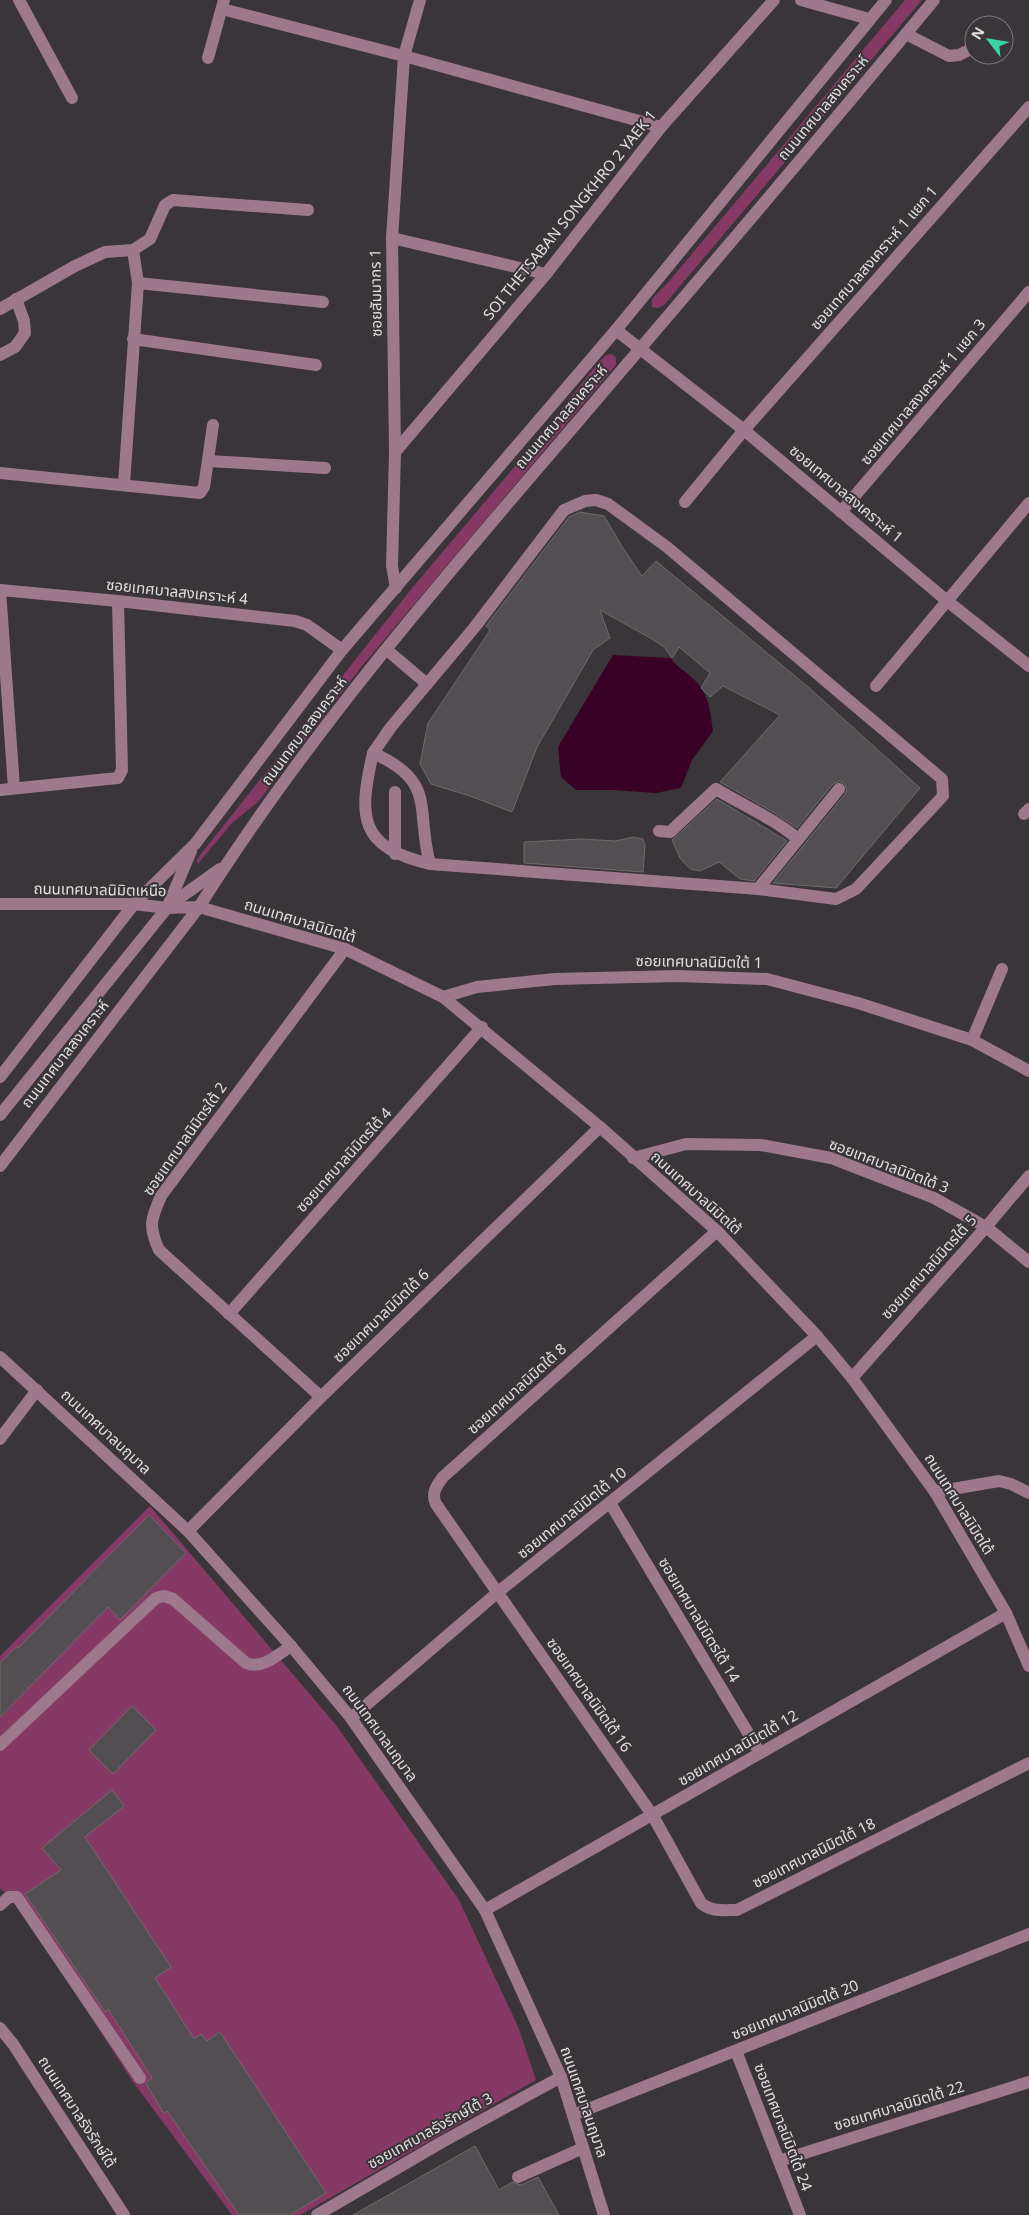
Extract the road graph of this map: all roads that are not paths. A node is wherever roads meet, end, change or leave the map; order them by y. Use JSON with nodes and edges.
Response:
{"nodes":[{"id":1,"x":19,"y":0,"type":"edge"},
{"id":2,"x":420,"y":0,"type":"edge"},
{"id":3,"x":774,"y":0,"type":"edge"},
{"id":4,"x":801,"y":0,"type":"edge"},
{"id":5,"x":886,"y":0,"type":"edge"},
{"id":6,"x":934,"y":0,"type":"edge"},
{"id":7,"x":223,"y":5,"type":"edge"},
{"id":8,"x":869,"y":20,"type":"junction"},
{"id":9,"x":906,"y":34,"type":"junction"},
{"id":10,"x":964,"y":52,"type":"edge"},
{"id":11,"x":404,"y":56,"type":"junction"},
{"id":12,"x":208,"y":58,"type":"dead end"},
{"id":13,"x":72,"y":98,"type":"dead end"},
{"id":14,"x":1029,"y":107,"type":"edge"},
{"id":15,"x":661,"y":127,"type":"junction"},
{"id":16,"x":308,"y":210,"type":"dead end"},
{"id":17,"x":392,"y":238,"type":"junction"},
{"id":18,"x":133,"y":250,"type":"junction"},
{"id":19,"x":546,"y":274,"type":"junction"},
{"id":20,"x":138,"y":284,"type":"junction"},
{"id":21,"x":1029,"y":292,"type":"edge"},
{"id":22,"x":16,"y":299,"type":"junction"},
{"id":23,"x":323,"y":302,"type":"dead end"},
{"id":24,"x":1,"y":304,"type":"edge"},
{"id":25,"x":616,"y":330,"type":"junction"},
{"id":26,"x":133,"y":339,"type":"junction"},
{"id":27,"x":640,"y":349,"type":"junction"},
{"id":28,"x":0,"y":355,"type":"edge"},
{"id":29,"x":316,"y":365,"type":"dead end"},
{"id":30,"x":213,"y":425,"type":"dead end"},
{"id":31,"x":744,"y":430,"type":"junction"},
{"id":32,"x":395,"y":452,"type":"junction"},
{"id":33,"x":208,"y":461,"type":"junction"},
{"id":34,"x":325,"y":468,"type":"dead end"},
{"id":35,"x":0,"y":473,"type":"edge"},
{"id":36,"x":124,"y":484,"type":"junction"},
{"id":37,"x":685,"y":502,"type":"dead end"},
{"id":38,"x":1029,"y":503,"type":"edge"},
{"id":39,"x":841,"y":512,"type":"junction"},
{"id":40,"x":396,"y":588,"type":"junction"},
{"id":41,"x":0,"y":590,"type":"edge"},
{"id":42,"x":946,"y":600,"type":"junction"},
{"id":43,"x":118,"y":601,"type":"junction"},
{"id":44,"x":342,"y":650,"type":"junction"},
{"id":45,"x":387,"y":650,"type":"junction"},
{"id":46,"x":1029,"y":666,"type":"edge"},
{"id":47,"x":427,"y":684,"type":"junction"},
{"id":48,"x":876,"y":686,"type":"dead end"},
{"id":49,"x":373,"y":753,"type":"junction"},
{"id":50,"x":14,"y":788,"type":"junction"},
{"id":51,"x":839,"y":789,"type":"dead end"},
{"id":52,"x":0,"y":790,"type":"edge"},
{"id":53,"x":395,"y":792,"type":"dead end"},
{"id":54,"x":659,"y":831,"type":"dead end"},
{"id":55,"x":798,"y":839,"type":"junction"},
{"id":56,"x":194,"y":844,"type":"junction"},
{"id":57,"x":395,"y":854,"type":"junction"},
{"id":58,"x":430,"y":864,"type":"junction"},
{"id":59,"x":226,"y":865,"type":"junction"},
{"id":60,"x":758,"y":889,"type":"junction"},
{"id":61,"x":0,"y":904,"type":"edge"},
{"id":62,"x":134,"y":904,"type":"junction"},
{"id":63,"x":199,"y":907,"type":"junction"},
{"id":64,"x":167,"y":908,"type":"junction"},
{"id":65,"x":345,"y":949,"type":"junction"},
{"id":66,"x":1002,"y":969,"type":"dead end"},
{"id":67,"x":444,"y":997,"type":"junction"},
{"id":68,"x":482,"y":1028,"type":"junction"},
{"id":69,"x":972,"y":1040,"type":"junction"},
{"id":70,"x":1029,"y":1071,"type":"edge"},
{"id":71,"x":0,"y":1077,"type":"edge"},
{"id":72,"x":0,"y":1115,"type":"edge"},
{"id":73,"x":600,"y":1126,"type":"junction"},
{"id":74,"x":633,"y":1158,"type":"junction"},
{"id":75,"x":0,"y":1166,"type":"edge"},
{"id":76,"x":1029,"y":1176,"type":"edge"},
{"id":77,"x":986,"y":1228,"type":"junction"},
{"id":78,"x":717,"y":1231,"type":"junction"},
{"id":79,"x":1029,"y":1262,"type":"edge"},
{"id":80,"x":229,"y":1314,"type":"junction"},
{"id":81,"x":816,"y":1336,"type":"junction"},
{"id":82,"x":0,"y":1357,"type":"edge"},
{"id":83,"x":852,"y":1378,"type":"junction"},
{"id":84,"x":37,"y":1390,"type":"junction"},
{"id":85,"x":321,"y":1397,"type":"junction"},
{"id":86,"x":0,"y":1439,"type":"edge"},
{"id":87,"x":936,"y":1492,"type":"junction"},
{"id":88,"x":1029,"y":1493,"type":"edge"},
{"id":89,"x":610,"y":1503,"type":"junction"},
{"id":90,"x":188,"y":1531,"type":"junction"},
{"id":91,"x":498,"y":1593,"type":"junction"},
{"id":92,"x":1006,"y":1614,"type":"junction"},
{"id":93,"x":291,"y":1646,"type":"junction"},
{"id":94,"x":1029,"y":1666,"type":"edge"},
{"id":95,"x":351,"y":1718,"type":"junction"},
{"id":96,"x":0,"y":1745,"type":"edge"},
{"id":97,"x":760,"y":1753,"type":"junction"},
{"id":98,"x":1029,"y":1763,"type":"edge"},
{"id":99,"x":653,"y":1816,"type":"junction"},
{"id":100,"x":0,"y":1905,"type":"edge"},
{"id":101,"x":485,"y":1910,"type":"junction"},
{"id":102,"x":1029,"y":1934,"type":"edge"},
{"id":103,"x":0,"y":2028,"type":"edge"},
{"id":104,"x":736,"y":2052,"type":"junction"},
{"id":105,"x":561,"y":2077,"type":"junction"},
{"id":106,"x":140,"y":2078,"type":"dead end"},
{"id":107,"x":1029,"y":2082,"type":"edge"},
{"id":108,"x":573,"y":2115,"type":"junction"},
{"id":109,"x":583,"y":2148,"type":"junction"},
{"id":110,"x":778,"y":2160,"type":"junction"},
{"id":111,"x":518,"y":2177,"type":"dead end"},
{"id":112,"x":124,"y":2215,"type":"edge"},
{"id":113,"x":317,"y":2215,"type":"edge"},
{"id":114,"x":604,"y":2215,"type":"edge"},
{"id":115,"x":800,"y":2215,"type":"edge"}],
"edges":[{"from":1,"to":13,"type":"street"},
{"from":2,"to":11,"type":"street","name":"ซอยสัมมากร 1"},
{"from":3,"to":15,"type":"street","name":"SOI THETSABAN SONGKHRO 2 YAEK 1"},
{"from":4,"to":8,"type":"street"},
{"from":5,"to":8,"type":"street","name":"ถนนเทศบาลสงเคราะห์"},
{"from":6,"to":9,"type":"street","name":"ถนนเทศบาลสงเคราะห์"},
{"from":7,"to":11,"type":"street"},
{"from":7,"to":12,"type":"street"},
{"from":8,"to":25,"type":"street","name":"ถนนเทศบาลสงเคราะห์"},
{"from":9,"to":10,"type":"street"},
{"from":9,"to":27,"type":"street","name":"ถนนเทศบาลสงเคราะห์"},
{"from":11,"to":15,"type":"street"},
{"from":11,"to":17,"type":"street","name":"ซอยสัมมากร 1"},
{"from":14,"to":31,"type":"street","name":"ซอยเทศบาลสงเคราะห์ 1 แยก 1"},
{"from":15,"to":19,"type":"street","name":"SOI THETSABAN SONGKHRO 2 YAEK 1"},
{"from":16,"to":18,"type":"street"},
{"from":17,"to":19,"type":"street"},
{"from":17,"to":32,"type":"street","name":"ซอยสัมมากร 1"},
{"from":18,"to":20,"type":"street"},
{"from":18,"to":22,"type":"street"},
{"from":19,"to":32,"type":"street","name":"SOI THETSABAN SONGKHRO 2 YAEK 1"},
{"from":20,"to":23,"type":"street"},
{"from":20,"to":26,"type":"street"},
{"from":21,"to":39,"type":"street","name":"ซอยเทศบาลสงเคราะห์ 1 แยก 3"},
{"from":22,"to":24,"type":"street"},
{"from":22,"to":28,"type":"street"},
{"from":25,"to":27,"type":"street","name":"ซอยเทศบาลสงเคราะห์ 1"},
{"from":25,"to":40,"type":"street","name":"ถนนเทศบาลสงเคราะห์"},
{"from":26,"to":29,"type":"street"},
{"from":26,"to":36,"type":"street"},
{"from":27,"to":31,"type":"street","name":"ซอยเทศบาลสงเคราะห์ 1"},
{"from":27,"to":45,"type":"street","name":"ถนนเทศบาลสงเคราะห์"},
{"from":30,"to":33,"type":"street"},
{"from":31,"to":37,"type":"street","name":"ซอยเทศบาลสงเคราะห์ 1 แยก 1"},
{"from":31,"to":39,"type":"street","name":"ซอยเทศบาลสงเคราะห์ 1"},
{"from":32,"to":40,"type":"street","name":"ซอยสัมมากร 1"},
{"from":33,"to":34,"type":"street"},
{"from":33,"to":36,"type":"street"},
{"from":35,"to":36,"type":"street"},
{"from":38,"to":42,"type":"street"},
{"from":39,"to":42,"type":"street","name":"ซอยเทศบาลสงเคราะห์ 1"},
{"from":40,"to":44,"type":"street","name":"ถนนเทศบาลสงเคราะห์"},
{"from":41,"to":43,"type":"street","name":"ซอยเทศบาลสงเคราะห์ 4"},
{"from":41,"to":50,"type":"street"},
{"from":42,"to":46,"type":"street","name":"ซอยเทศบาลสงเคราะห์ 1"},
{"from":42,"to":48,"type":"street"},
{"from":43,"to":44,"type":"street","name":"ซอยเทศบาลสงเคราะห์ 4"},
{"from":43,"to":50,"type":"street"},
{"from":44,"to":56,"type":"street","name":"ถนนเทศบาลสงเคราะห์"},
{"from":45,"to":47,"type":"street"},
{"from":45,"to":59,"type":"street","name":"ถนนเทศบาลสงเคราะห์"},
{"from":47,"to":49,"type":"street"},
{"from":47,"to":60,"type":"street"},
{"from":49,"to":57,"type":"street"},
{"from":49,"to":58,"type":"street"},
{"from":50,"to":52,"type":"street"},
{"from":51,"to":55,"type":"street"},
{"from":53,"to":57,"type":"street"},
{"from":54,"to":55,"type":"street"},
{"from":55,"to":60,"type":"street"},
{"from":56,"to":62,"type":"street","name":"ถนนเทศบาลสงเคราะห์"},
{"from":56,"to":64,"type":"street","name":"ถนนเทศบาลสงเคราะห์"},
{"from":57,"to":58,"type":"street"},
{"from":58,"to":60,"type":"street"},
{"from":59,"to":63,"type":"street","name":"ถนนเทศบาลสงเคราะห์"},
{"from":59,"to":64,"type":"street","name":"ถนนเทศบาลสงเคราะห์"},
{"from":61,"to":62,"type":"street","name":"ถนนเทศบาลนิมิตเหนือ"},
{"from":62,"to":64,"type":"street","name":"ถนนเทศบาลนิมิตเหนือ"},
{"from":62,"to":71,"type":"street","name":"ถนนเทศบาลสงเคราะห์"},
{"from":63,"to":64,"type":"street","name":"ถนนเทศบาลนิมิตเหนือ"},
{"from":63,"to":65,"type":"street","name":"ถนนเทศบาลนิมิตใต้"},
{"from":63,"to":75,"type":"street","name":"ถนนเทศบาลสงเคราะห์"},
{"from":64,"to":72,"type":"street","name":"ถนนเทศบาลสงเคราะห์"},
{"from":65,"to":67,"type":"street","name":"ถนนเทศบาลนิมิตใต้"},
{"from":65,"to":80,"type":"street","name":"ซอยเทศบาลนิมิตรใต้ 2"},
{"from":66,"to":69,"type":"street"},
{"from":67,"to":68,"type":"street","name":"ถนนเทศบาลนิมิตใต้"},
{"from":67,"to":69,"type":"street","name":"ซอยเทศบาลนิมิตใต้ 1"},
{"from":68,"to":73,"type":"street","name":"ถนนเทศบาลนิมิตใต้"},
{"from":68,"to":80,"type":"street","name":"ซอยเทศบาลนิมิตรใต้ 4"},
{"from":69,"to":70,"type":"street","name":"ซอยเทศบาลนิมิตใต้ 1"},
{"from":73,"to":74,"type":"street","name":"ถนนเทศบาลนิมิตใต้"},
{"from":73,"to":85,"type":"street","name":"ซอยเทศบาลนิมิตใต้ 6"},
{"from":74,"to":77,"type":"street","name":"ซอยเทศบาลนิมิตใต้ 3"},
{"from":74,"to":78,"type":"street","name":"ถนนเทศบาลนิมิตใต้"},
{"from":76,"to":77,"type":"street","name":"ซอยเทศบาลนิมิตรใต้ 5"},
{"from":77,"to":79,"type":"street","name":"ซอยเทศบาลนิมิตใต้ 3"},
{"from":77,"to":83,"type":"street","name":"ซอยเทศบาลนิมิตรใต้ 5"},
{"from":78,"to":81,"type":"street","name":"ถนนเทศบาลนิมิตใต้"},
{"from":78,"to":91,"type":"street","name":"ซอยเทศบาลนิมิตใต้ 8"},
{"from":80,"to":85,"type":"street","name":"ซอยเทศบาลนิมิตรใต้ 2"},
{"from":81,"to":83,"type":"street","name":"ถนนเทศบาลนิมิตใต้"},
{"from":81,"to":89,"type":"street","name":"ซอยเทศบาลนิมิตใต้ 10"},
{"from":82,"to":84,"type":"street","name":"ถนนเทศบาลนฤมาล"},
{"from":83,"to":87,"type":"street","name":"ถนนเทศบาลนิมิตใต้"},
{"from":84,"to":86,"type":"street"},
{"from":84,"to":90,"type":"street","name":"ถนนเทศบาลนฤมาล"},
{"from":85,"to":90,"type":"street","name":"ซอยเทศบาลนิมิตใต้ 6"},
{"from":87,"to":88,"type":"street"},
{"from":87,"to":92,"type":"street","name":"ถนนเทศบาลนิมิตใต้"},
{"from":89,"to":91,"type":"street","name":"ซอยเทศบาลนิมิตใต้ 10"},
{"from":89,"to":97,"type":"street","name":"ซอยเทศบาลนิมิตรใต้ 14"},
{"from":90,"to":93,"type":"street","name":"ถนนเทศบาลนฤมาล"},
{"from":91,"to":95,"type":"street","name":"ซอยเทศบาลนิมิตใต้ 10"},
{"from":91,"to":99,"type":"street","name":"ซอยเทศบาลนิมิตใต้ 16"},
{"from":92,"to":94,"type":"street","name":"ถนนเทศบาลนิมิตใต้"},
{"from":92,"to":97,"type":"street","name":"ซอยเทศบาลนิมิตใต้ 12"},
{"from":93,"to":95,"type":"street","name":"ถนนเทศบาลนฤมาล"},
{"from":93,"to":96,"type":"street"},
{"from":95,"to":101,"type":"street","name":"ถนนเทศบาลนฤมาล"},
{"from":97,"to":99,"type":"street","name":"ซอยเทศบาลนิมิตใต้ 12"},
{"from":98,"to":99,"type":"street","name":"ซอยเทศบาลนิมิตใต้ 18"},
{"from":99,"to":101,"type":"street","name":"ซอยเทศบาลนิมิตใต้ 12"},
{"from":100,"to":106,"type":"street"},
{"from":101,"to":105,"type":"street","name":"ถนนเทศบาลนฤมาล"},
{"from":102,"to":104,"type":"street","name":"ซอยเทศบาลนิมิตใต้ 20"},
{"from":103,"to":112,"type":"street","name":"ถนนเทศบาลรังรักษ์ใต้"},
{"from":104,"to":108,"type":"street","name":"ซอยเทศบาลนิมิตใต้ 20"},
{"from":104,"to":110,"type":"street","name":"ซอยเทศบาลนิมิตใต้ 24"},
{"from":105,"to":108,"type":"street","name":"ถนนเทศบาลนฤมาล"},
{"from":105,"to":113,"type":"street","name":"ซอยเทศบาลรังรักษ์ใต้ 3"},
{"from":107,"to":110,"type":"street","name":"ซอยเทศบาลนิมิตใต้ 22"},
{"from":108,"to":109,"type":"street","name":"ถนนเทศบาลนฤมาล"},
{"from":109,"to":111,"type":"street"},
{"from":109,"to":114,"type":"street","name":"ถนนเทศบาลนฤมาล"},
{"from":110,"to":115,"type":"street","name":"ซอยเทศบาลนิมิตใต้ 24"}]}
